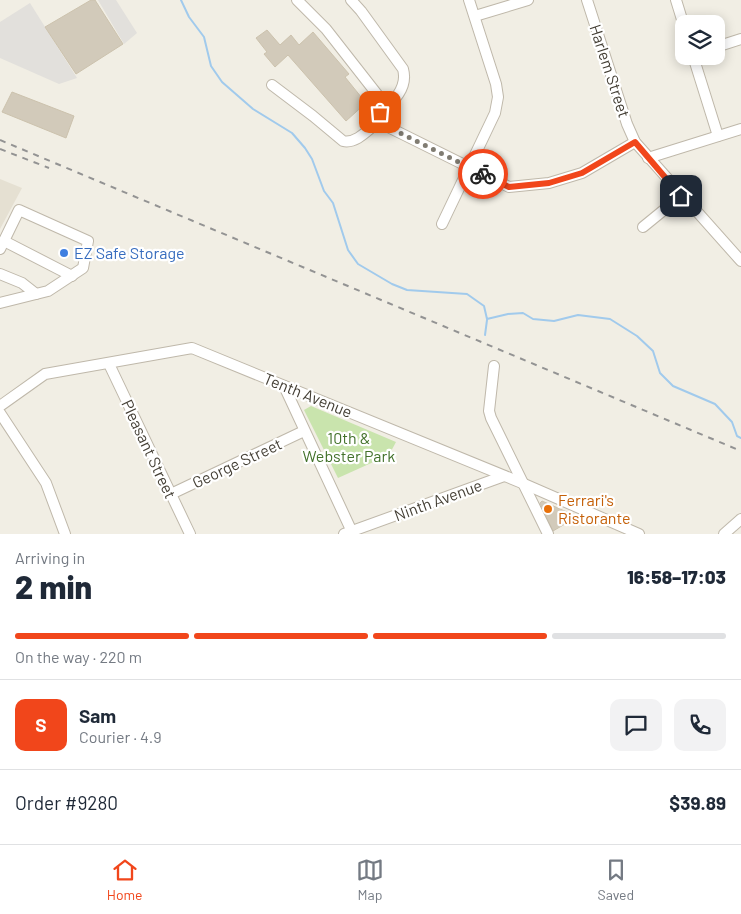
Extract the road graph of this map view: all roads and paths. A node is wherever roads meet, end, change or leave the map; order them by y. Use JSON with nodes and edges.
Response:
{"nodes":[{"id":1,"x":297,"y":0,"type":"edge"},
{"id":2,"x":350,"y":0,"type":"edge"},
{"id":3,"x":469,"y":0,"type":"edge"},
{"id":4,"x":528,"y":0,"type":"edge"},
{"id":5,"x":587,"y":0,"type":"edge"},
{"id":6,"x":676,"y":0,"type":"edge"},
{"id":7,"x":681,"y":15,"type":"edge"},
{"id":8,"x":475,"y":16,"type":"junction"},
{"id":9,"x":741,"y":39,"type":"edge"},
{"id":10,"x":725,"y":44,"type":"edge"},
{"id":11,"x":696,"y":65,"type":"edge"},
{"id":12,"x":272,"y":85,"type":"dead end"},
{"id":13,"x":387,"y":107,"type":"junction"},
{"id":14,"x":378,"y":122,"type":"junction"},
{"id":15,"x":741,"y":129,"type":"edge"},
{"id":16,"x":718,"y":136,"type":"junction"},
{"id":17,"x":635,"y":142,"type":"junction"},
{"id":18,"x":648,"y":158,"type":"junction"},
{"id":19,"x":468,"y":167,"type":"junction"},
{"id":20,"x":681,"y":196,"type":"junction"},
{"id":21,"x":442,"y":224,"type":"dead end"},
{"id":22,"x":643,"y":227,"type":"dead end"},
{"id":23,"x":2,"y":245,"type":"edge"},
{"id":24,"x":741,"y":262,"type":"edge"},
{"id":25,"x":0,"y":274,"type":"edge"},
{"id":26,"x":72,"y":276,"type":"junction"},
{"id":27,"x":36,"y":294,"type":"junction"},
{"id":28,"x":0,"y":303,"type":"edge"},
{"id":29,"x":109,"y":364,"type":"junction"},
{"id":30,"x":494,"y":366,"type":"dead end"},
{"id":31,"x":284,"y":386,"type":"junction"},
{"id":32,"x":0,"y":406,"type":"edge"},
{"id":33,"x":0,"y":413,"type":"edge"},
{"id":34,"x":304,"y":431,"type":"junction"},
{"id":35,"x":504,"y":476,"type":"junction"},
{"id":36,"x":522,"y":483,"type":"junction"},
{"id":37,"x":171,"y":494,"type":"junction"},
{"id":38,"x":741,"y":520,"type":"edge"},
{"id":39,"x":350,"y":533,"type":"edge"},
{"id":40,"x":65,"y":534,"type":"edge"},
{"id":41,"x":190,"y":534,"type":"edge"},
{"id":42,"x":546,"y":534,"type":"edge"},
{"id":43,"x":639,"y":534,"type":"edge"},
{"id":44,"x":724,"y":534,"type":"edge"}],
"edges":[{"from":1,"to":13,"type":"street"},
{"from":2,"to":13,"type":"street"},
{"from":3,"to":8,"type":"street"},
{"from":4,"to":8,"type":"street"},
{"from":5,"to":17,"type":"street","name":"Harlem Street"},
{"from":6,"to":7,"type":"street"},
{"from":8,"to":19,"type":"street"},
{"from":9,"to":10,"type":"street"},
{"from":11,"to":16,"type":"street"},
{"from":12,"to":14,"type":"street"},
{"from":13,"to":14,"type":"street"},
{"from":14,"to":19,"type":"street"},
{"from":15,"to":16,"type":"street"},
{"from":16,"to":18,"type":"street"},
{"from":17,"to":18,"type":"street","name":"Harlem Street"},
{"from":17,"to":19,"type":"street"},
{"from":18,"to":20,"type":"street","name":"Harlem Street"},
{"from":19,"to":21,"type":"street"},
{"from":20,"to":22,"type":"street"},
{"from":20,"to":24,"type":"street","name":"Harlem Street"},
{"from":23,"to":26,"type":"street"},
{"from":23,"to":26,"type":"street"},
{"from":25,"to":27,"type":"street"},
{"from":26,"to":27,"type":"street"},
{"from":27,"to":28,"type":"street"},
{"from":29,"to":31,"type":"street","name":"Tenth Avenue"},
{"from":29,"to":32,"type":"street","name":"Tenth Avenue"},
{"from":29,"to":37,"type":"street","name":"Pleasant Street"},
{"from":30,"to":36,"type":"street"},
{"from":31,"to":34,"type":"street"},
{"from":31,"to":35,"type":"street","name":"Tenth Avenue"},
{"from":33,"to":40,"type":"street"},
{"from":34,"to":37,"type":"street","name":"George Street"},
{"from":34,"to":39,"type":"street"},
{"from":35,"to":36,"type":"street","name":"Tenth Avenue"},
{"from":35,"to":39,"type":"street","name":"Ninth Avenue"},
{"from":36,"to":42,"type":"street"},
{"from":36,"to":43,"type":"street","name":"Tenth Avenue"},
{"from":37,"to":41,"type":"street","name":"Pleasant Street"},
{"from":38,"to":44,"type":"street"}]}
